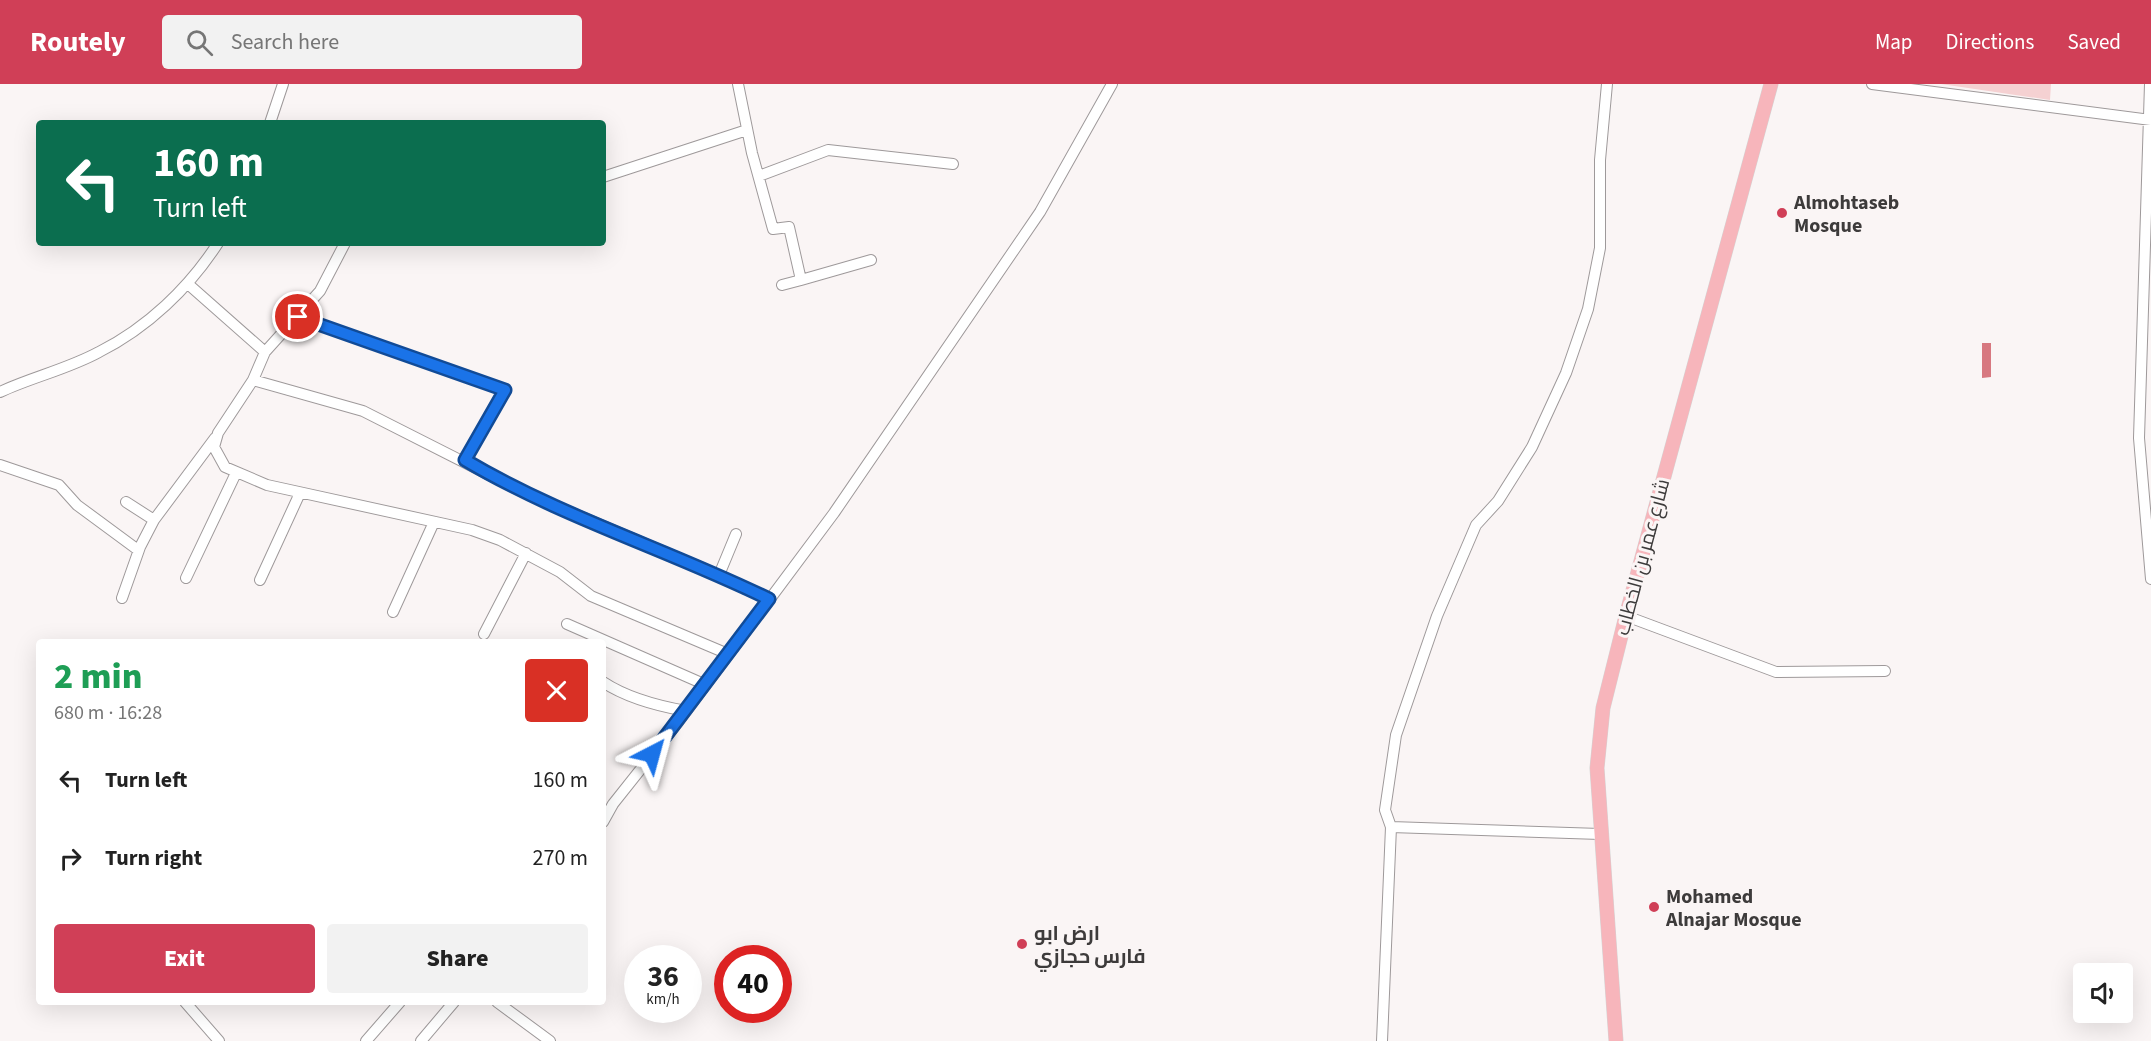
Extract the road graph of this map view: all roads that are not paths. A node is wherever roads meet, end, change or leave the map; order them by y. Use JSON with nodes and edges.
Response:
{"nodes":[{"id":1,"x":283,"y":84,"type":"edge"},
{"id":2,"x":738,"y":84,"type":"edge"},
{"id":3,"x":1112,"y":84,"type":"edge"},
{"id":4,"x":1607,"y":84,"type":"edge"},
{"id":5,"x":1770,"y":84,"type":"edge"},
{"id":6,"x":1872,"y":84,"type":"edge"},
{"id":7,"x":2150,"y":84,"type":"edge"},
{"id":8,"x":271,"y":120,"type":"edge"},
{"id":9,"x":2151,"y":120,"type":"edge"},
{"id":10,"x":747,"y":130,"type":"junction"},
{"id":11,"x":953,"y":164,"type":"dead end"},
{"id":12,"x":606,"y":176,"type":"edge"},
{"id":13,"x":759,"y":176,"type":"junction"},
{"id":14,"x":216,"y":246,"type":"edge"},
{"id":15,"x":343,"y":246,"type":"edge"},
{"id":16,"x":871,"y":260,"type":"dead end"},
{"id":17,"x":801,"y":280,"type":"junction"},
{"id":18,"x":188,"y":284,"type":"junction"},
{"id":19,"x":782,"y":285,"type":"dead end"},
{"id":20,"x":298,"y":317,"type":"junction"},
{"id":21,"x":265,"y":352,"type":"junction"},
{"id":22,"x":253,"y":380,"type":"junction"},
{"id":23,"x":0,"y":392,"type":"edge"},
{"id":24,"x":218,"y":433,"type":"junction"},
{"id":25,"x":465,"y":460,"type":"junction"},
{"id":26,"x":0,"y":465,"type":"edge"},
{"id":27,"x":236,"y":473,"type":"junction"},
{"id":28,"x":300,"y":494,"type":"junction"},
{"id":29,"x":126,"y":502,"type":"dead end"},
{"id":30,"x":154,"y":520,"type":"junction"},
{"id":31,"x":434,"y":522,"type":"junction"},
{"id":32,"x":736,"y":534,"type":"dead end"},
{"id":33,"x":138,"y":550,"type":"junction"},
{"id":34,"x":526,"y":552,"type":"junction"},
{"id":35,"x":719,"y":575,"type":"junction"},
{"id":36,"x":186,"y":578,"type":"dead end"},
{"id":37,"x":2151,"y":579,"type":"edge"},
{"id":38,"x":260,"y":580,"type":"dead end"},
{"id":39,"x":122,"y":598,"type":"dead end"},
{"id":40,"x":769,"y":599,"type":"junction"},
{"id":41,"x":393,"y":612,"type":"dead end"},
{"id":42,"x":1626,"y":616,"type":"junction"},
{"id":43,"x":567,"y":624,"type":"dead end"},
{"id":44,"x":484,"y":634,"type":"dead end"},
{"id":45,"x":601,"y":639,"type":"edge"},
{"id":46,"x":606,"y":641,"type":"edge"},
{"id":47,"x":728,"y":654,"type":"junction"},
{"id":48,"x":1885,"y":671,"type":"dead end"},
{"id":49,"x":606,"y":684,"type":"edge"},
{"id":50,"x":706,"y":685,"type":"junction"},
{"id":51,"x":686,"y":711,"type":"junction"},
{"id":52,"x":606,"y":817,"type":"edge"},
{"id":53,"x":1391,"y":827,"type":"junction"},
{"id":54,"x":1600,"y":834,"type":"junction"},
{"id":55,"x":188,"y":1005,"type":"edge"},
{"id":56,"x":397,"y":1005,"type":"edge"},
{"id":57,"x":451,"y":1005,"type":"edge"},
{"id":58,"x":501,"y":1005,"type":"edge"},
{"id":59,"x":219,"y":1041,"type":"edge"},
{"id":60,"x":366,"y":1041,"type":"edge"},
{"id":61,"x":421,"y":1041,"type":"edge"},
{"id":62,"x":550,"y":1041,"type":"edge"},
{"id":63,"x":1382,"y":1041,"type":"edge"},
{"id":64,"x":1616,"y":1041,"type":"edge"}],
"edges":[{"from":1,"to":8,"type":"street"},
{"from":2,"to":10,"type":"street"},
{"from":3,"to":40,"type":"street"},
{"from":4,"to":53,"type":"street"},
{"from":5,"to":42,"type":"main road","name":"شارع عمر بن الخطاب"},
{"from":6,"to":9,"type":"street"},
{"from":7,"to":9,"type":"street"},
{"from":9,"to":37,"type":"street"},
{"from":10,"to":12,"type":"street"},
{"from":10,"to":13,"type":"street"},
{"from":11,"to":13,"type":"street"},
{"from":13,"to":17,"type":"street"},
{"from":14,"to":18,"type":"street"},
{"from":15,"to":20,"type":"street"},
{"from":16,"to":17,"type":"street"},
{"from":17,"to":19,"type":"street"},
{"from":18,"to":21,"type":"street"},
{"from":18,"to":23,"type":"street"},
{"from":20,"to":21,"type":"street"},
{"from":20,"to":25,"type":"street"},
{"from":21,"to":22,"type":"street"},
{"from":22,"to":24,"type":"street"},
{"from":22,"to":25,"type":"street"},
{"from":24,"to":27,"type":"street"},
{"from":24,"to":30,"type":"street"},
{"from":25,"to":35,"type":"street"},
{"from":26,"to":33,"type":"street"},
{"from":27,"to":28,"type":"street"},
{"from":27,"to":36,"type":"street"},
{"from":28,"to":31,"type":"street"},
{"from":28,"to":38,"type":"street"},
{"from":29,"to":30,"type":"street"},
{"from":30,"to":33,"type":"street"},
{"from":31,"to":34,"type":"street"},
{"from":31,"to":41,"type":"street"},
{"from":32,"to":35,"type":"street"},
{"from":33,"to":39,"type":"street"},
{"from":34,"to":44,"type":"street"},
{"from":34,"to":47,"type":"street"},
{"from":35,"to":40,"type":"street"},
{"from":40,"to":47,"type":"street"},
{"from":42,"to":48,"type":"street"},
{"from":42,"to":54,"type":"main road","name":"شارع عمر بن الخطاب"},
{"from":43,"to":45,"type":"street"},
{"from":46,"to":50,"type":"street"},
{"from":47,"to":50,"type":"street"},
{"from":49,"to":51,"type":"street"},
{"from":50,"to":51,"type":"street"},
{"from":51,"to":52,"type":"street"},
{"from":53,"to":54,"type":"street"},
{"from":53,"to":63,"type":"street"},
{"from":54,"to":64,"type":"main road","name":"شارع عمر بن الخطاب"},
{"from":55,"to":59,"type":"street"},
{"from":56,"to":60,"type":"street"},
{"from":57,"to":61,"type":"street"},
{"from":58,"to":62,"type":"street"}]}
